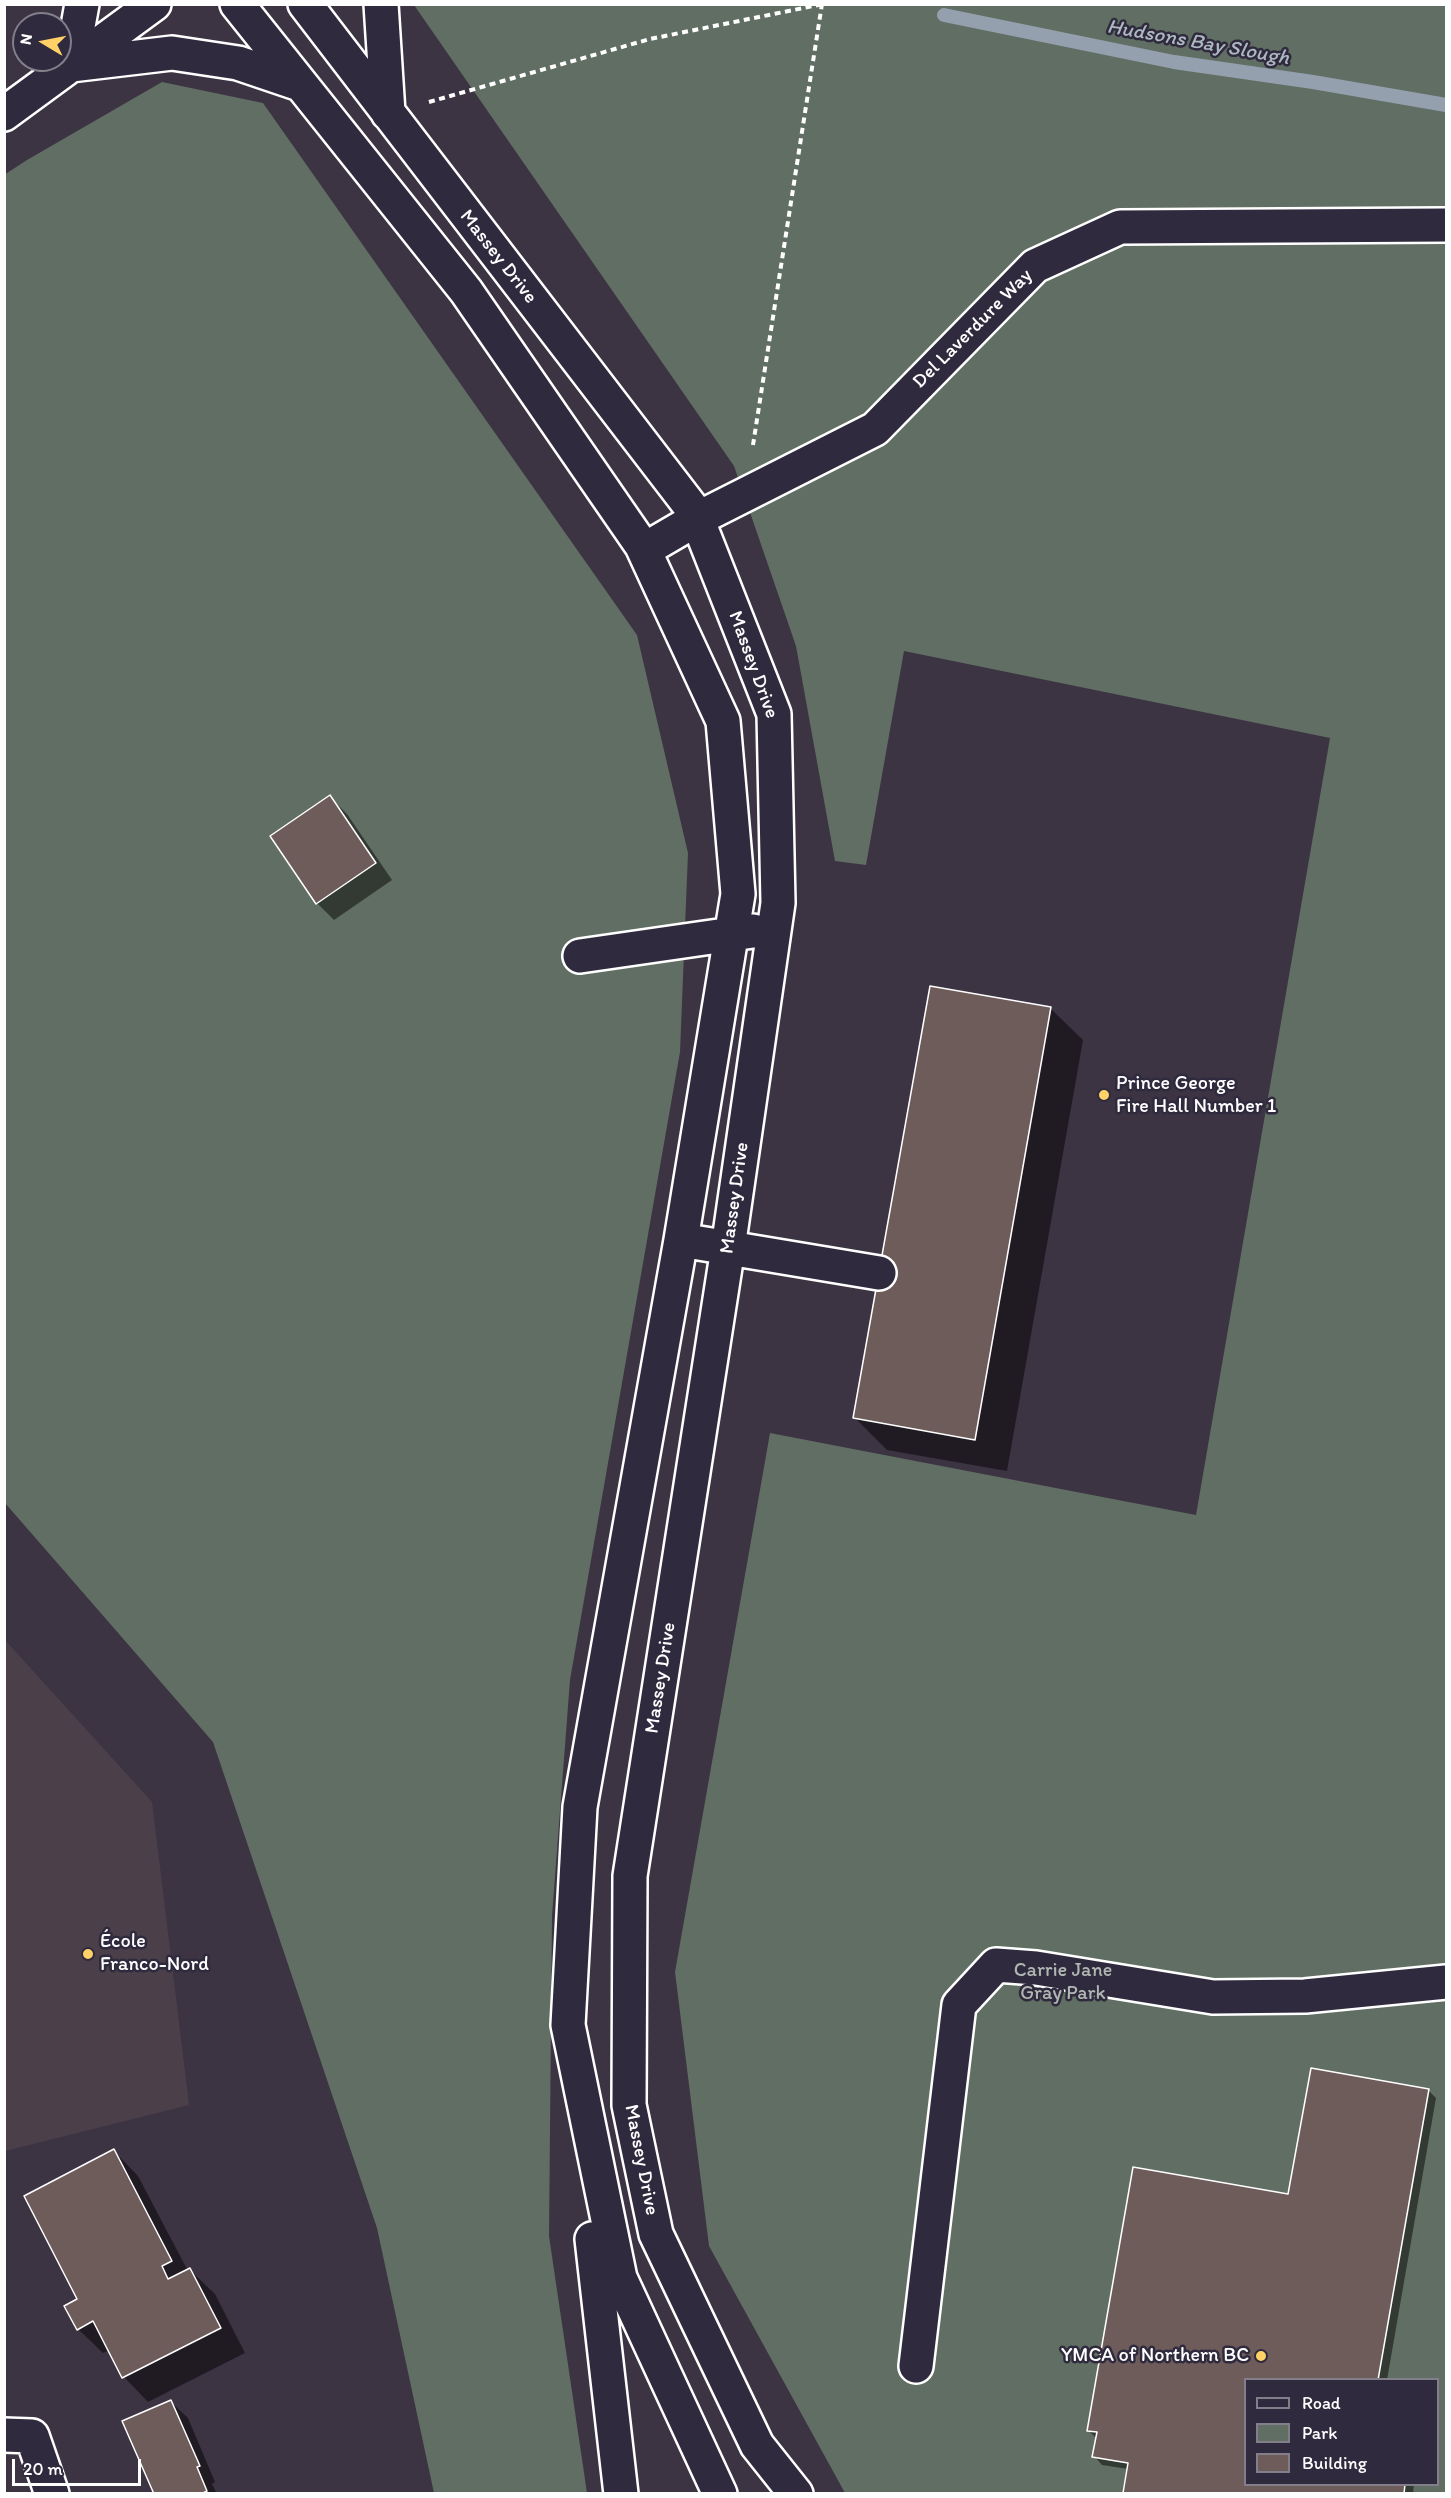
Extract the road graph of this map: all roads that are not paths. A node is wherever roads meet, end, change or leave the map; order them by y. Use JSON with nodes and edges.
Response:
{"nodes":[{"id":1,"x":82,"y":4,"type":"edge"},
{"id":2,"x":154,"y":4,"type":"edge"},
{"id":3,"x":237,"y":4,"type":"edge"},
{"id":4,"x":305,"y":4,"type":"edge"},
{"id":5,"x":381,"y":4,"type":"edge"},
{"id":6,"x":72,"y":59,"type":"edge"},
{"id":7,"x":72,"y":64,"type":"edge"},
{"id":8,"x":72,"y":65,"type":"edge"},
{"id":9,"x":61,"y":72,"type":"edge"},
{"id":10,"x":300,"y":84,"type":"junction"},
{"id":11,"x":388,"y":113,"type":"junction"},
{"id":12,"x":4,"y":114,"type":"edge"},
{"id":13,"x":1446,"y":225,"type":"edge"},
{"id":14,"x":697,"y":519,"type":"junction"},
{"id":15,"x":644,"y":550,"type":"junction"},
{"id":16,"x":775,"y":928,"type":"junction"},
{"id":17,"x":732,"y":934,"type":"junction"},
{"id":18,"x":580,"y":956,"type":"dead end"},
{"id":19,"x":681,"y":1240,"type":"junction"},
{"id":20,"x":728,"y":1248,"type":"junction"},
{"id":21,"x":879,"y":1273,"type":"dead end"},
{"id":22,"x":1446,"y":1982,"type":"edge"},
{"id":23,"x":568,"y":2025,"type":"junction"},
{"id":24,"x":916,"y":2366,"type":"dead end"},
{"id":25,"x":18,"y":2436,"type":"edge"},
{"id":26,"x":52,"y":2493,"type":"edge"},
{"id":27,"x":621,"y":2493,"type":"edge"},
{"id":28,"x":720,"y":2493,"type":"edge"},
{"id":29,"x":796,"y":2493,"type":"edge"}],
"edges":[{"from":1,"to":6,"type":"street"},
{"from":2,"to":7,"type":"street"},
{"from":3,"to":10,"type":"street"},
{"from":4,"to":11,"type":"street","name":"Massey Drive"},
{"from":5,"to":11,"type":"street"},
{"from":8,"to":10,"type":"street"},
{"from":9,"to":12,"type":"street"},
{"from":10,"to":15,"type":"street"},
{"from":11,"to":14,"type":"street","name":"Massey Drive"},
{"from":13,"to":14,"type":"street","name":"Del Laverdure Way"},
{"from":14,"to":15,"type":"street","name":"Del Laverdure Way"},
{"from":14,"to":16,"type":"street","name":"Massey Drive"},
{"from":15,"to":17,"type":"street"},
{"from":16,"to":17,"type":"street"},
{"from":16,"to":20,"type":"street","name":"Massey Drive"},
{"from":17,"to":18,"type":"street"},
{"from":17,"to":19,"type":"street"},
{"from":19,"to":20,"type":"street"},
{"from":19,"to":23,"type":"street"},
{"from":20,"to":21,"type":"street"},
{"from":20,"to":29,"type":"street","name":"Massey Drive"},
{"from":22,"to":24,"type":"street"},
{"from":23,"to":27,"type":"street"},
{"from":23,"to":28,"type":"street"},
{"from":25,"to":26,"type":"street"}]}
